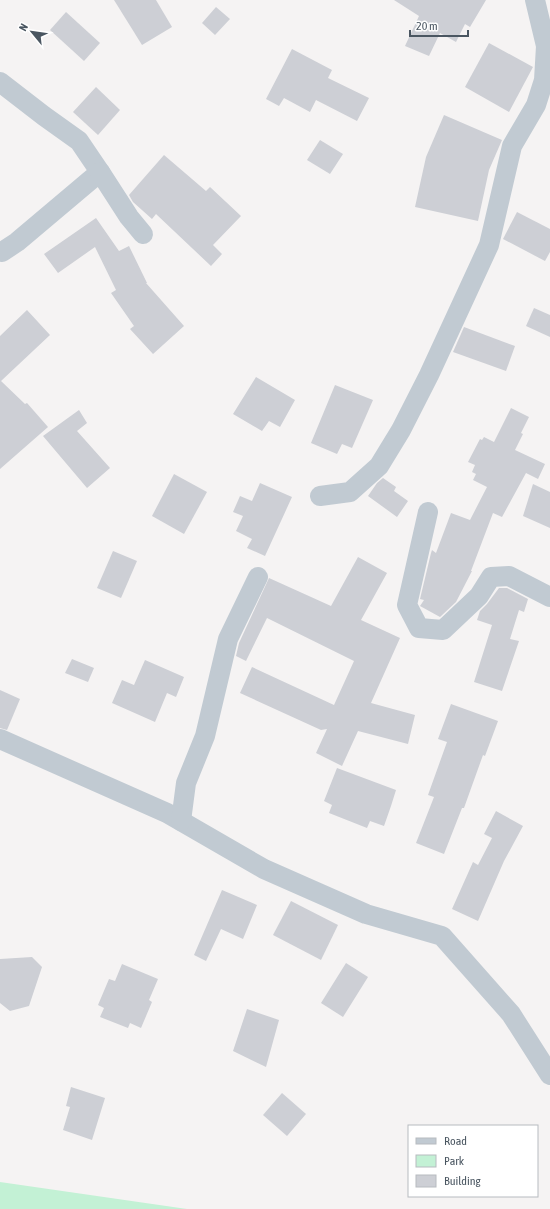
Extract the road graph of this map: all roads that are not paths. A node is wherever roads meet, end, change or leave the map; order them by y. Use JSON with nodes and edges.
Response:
{"nodes":[{"id":1,"x":535,"y":0,"type":"edge"},
{"id":2,"x":0,"y":82,"type":"edge"},
{"id":3,"x":100,"y":172,"type":"junction"},
{"id":4,"x":143,"y":234,"type":"dead end"},
{"id":5,"x":2,"y":252,"type":"dead end"},
{"id":6,"x":320,"y":496,"type":"dead end"},
{"id":7,"x":428,"y":512,"type":"dead end"},
{"id":8,"x":258,"y":577,"type":"dead end"},
{"id":9,"x":550,"y":597,"type":"edge"},
{"id":10,"x":0,"y":739,"type":"edge"},
{"id":11,"x":181,"y":821,"type":"junction"},
{"id":12,"x":550,"y":1075,"type":"edge"}],
"edges":[{"from":1,"to":6,"type":"street"},
{"from":2,"to":3,"type":"street"},
{"from":3,"to":4,"type":"street"},
{"from":3,"to":5,"type":"street"},
{"from":7,"to":9,"type":"street"},
{"from":8,"to":11,"type":"street"},
{"from":10,"to":11,"type":"street"},
{"from":11,"to":12,"type":"street"}]}
